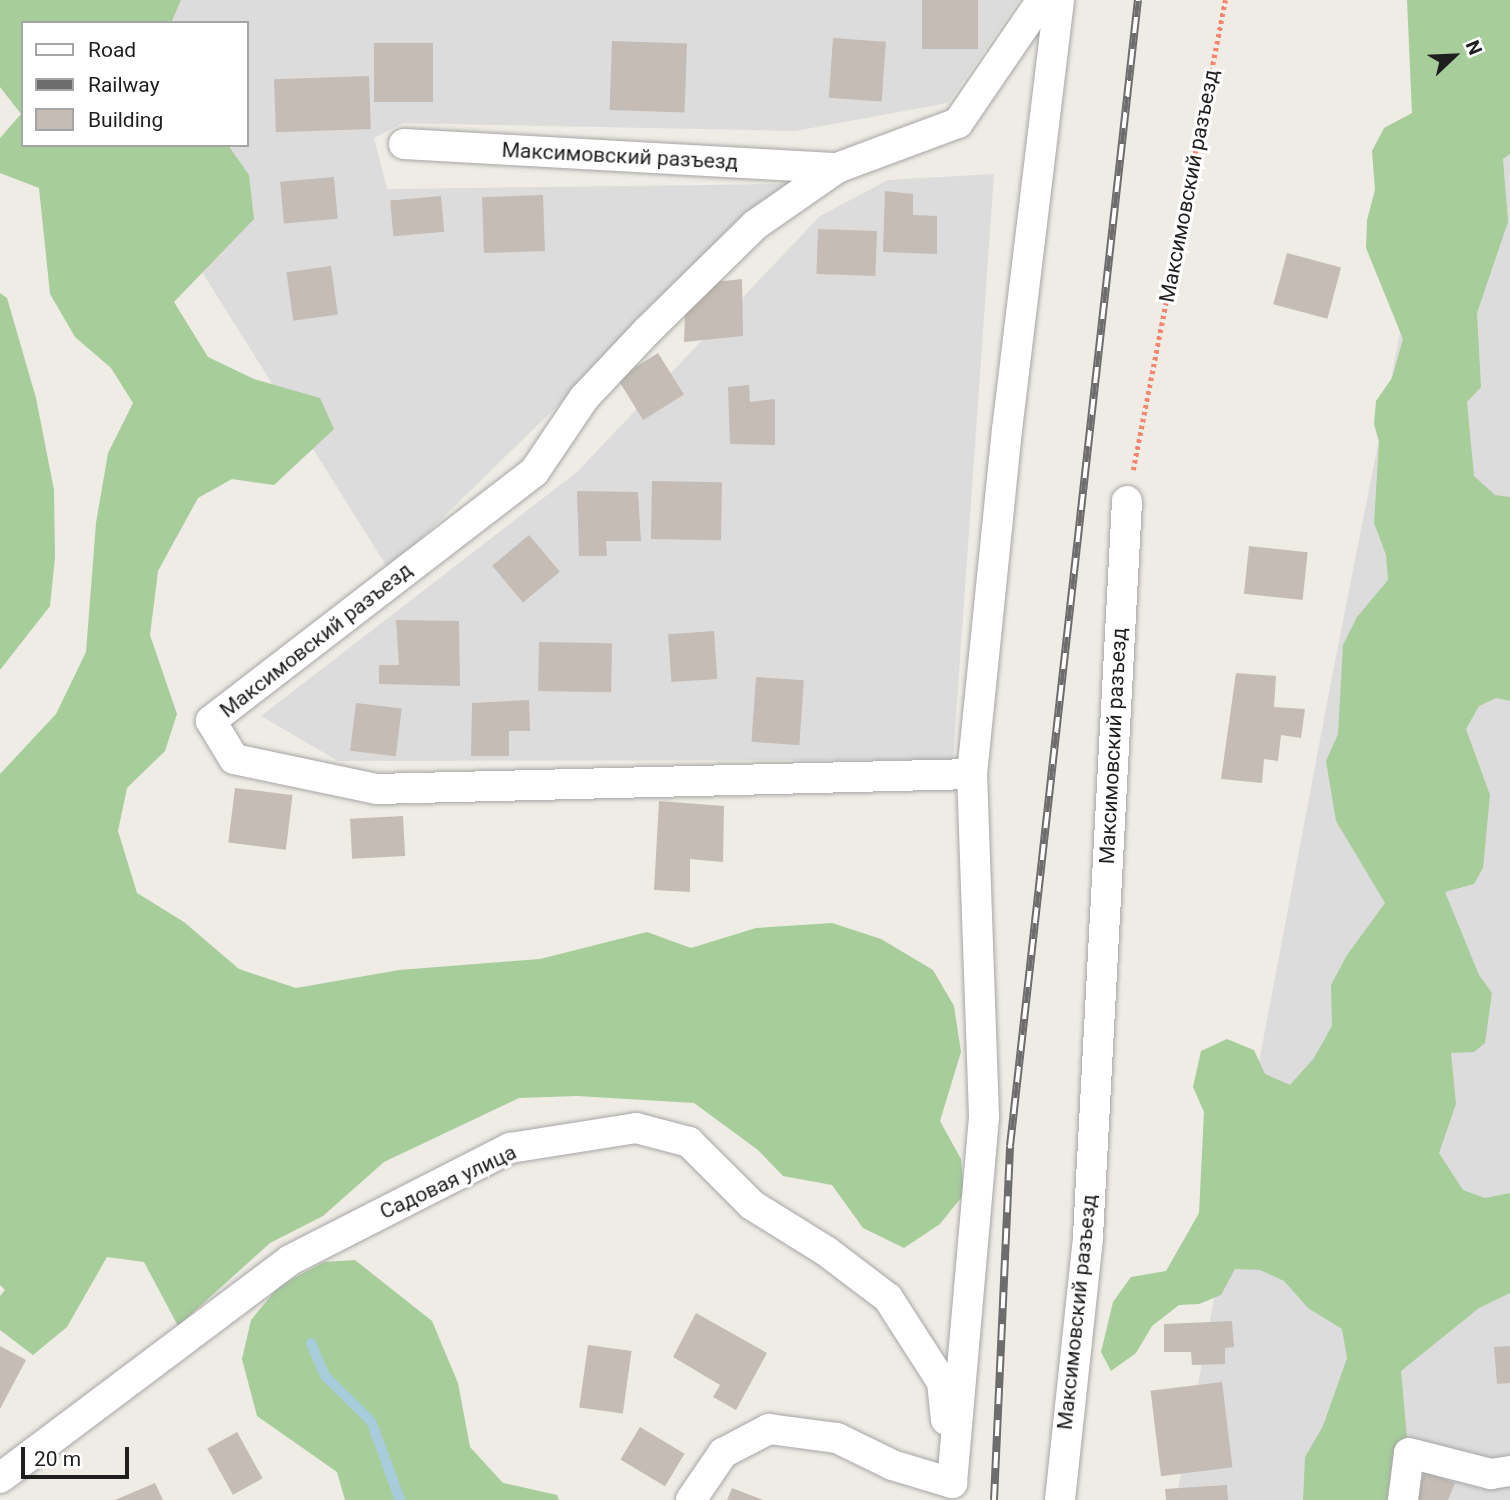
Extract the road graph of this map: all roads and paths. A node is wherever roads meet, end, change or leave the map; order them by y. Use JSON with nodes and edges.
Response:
{"nodes":[{"id":1,"x":1042,"y":0,"type":"edge"},
{"id":2,"x":1059,"y":0,"type":"edge"},
{"id":3,"x":1225,"y":0,"type":"edge"},
{"id":4,"x":404,"y":144,"type":"dead end"},
{"id":5,"x":836,"y":168,"type":"junction"},
{"id":6,"x":1127,"y":501,"type":"joint"},
{"id":7,"x":972,"y":774,"type":"junction"},
{"id":8,"x":1510,"y":1471,"type":"edge"},
{"id":9,"x":0,"y":1478,"type":"edge"},
{"id":10,"x":951,"y":1492,"type":"edge"},
{"id":11,"x":691,"y":1500,"type":"edge"},
{"id":12,"x":1060,"y":1500,"type":"edge"},
{"id":13,"x":1403,"y":1500,"type":"edge"}],
"edges":[{"from":1,"to":5,"type":"street","name":"Максимовский разъезд"},
{"from":2,"to":7,"type":"street"},
{"from":3,"to":6,"type":"path","name":"Максимовский разъезд"},
{"from":4,"to":5,"type":"street","name":"Максимовский разъезд"},
{"from":5,"to":7,"type":"street","name":"Максимовский разъезд"},
{"from":6,"to":12,"type":"street","name":"Максимовский разъезд"},
{"from":7,"to":10,"type":"street"},
{"from":8,"to":13,"type":"street"},
{"from":9,"to":10,"type":"street","name":"Садовая улица"},
{"from":10,"to":11,"type":"street"}]}
